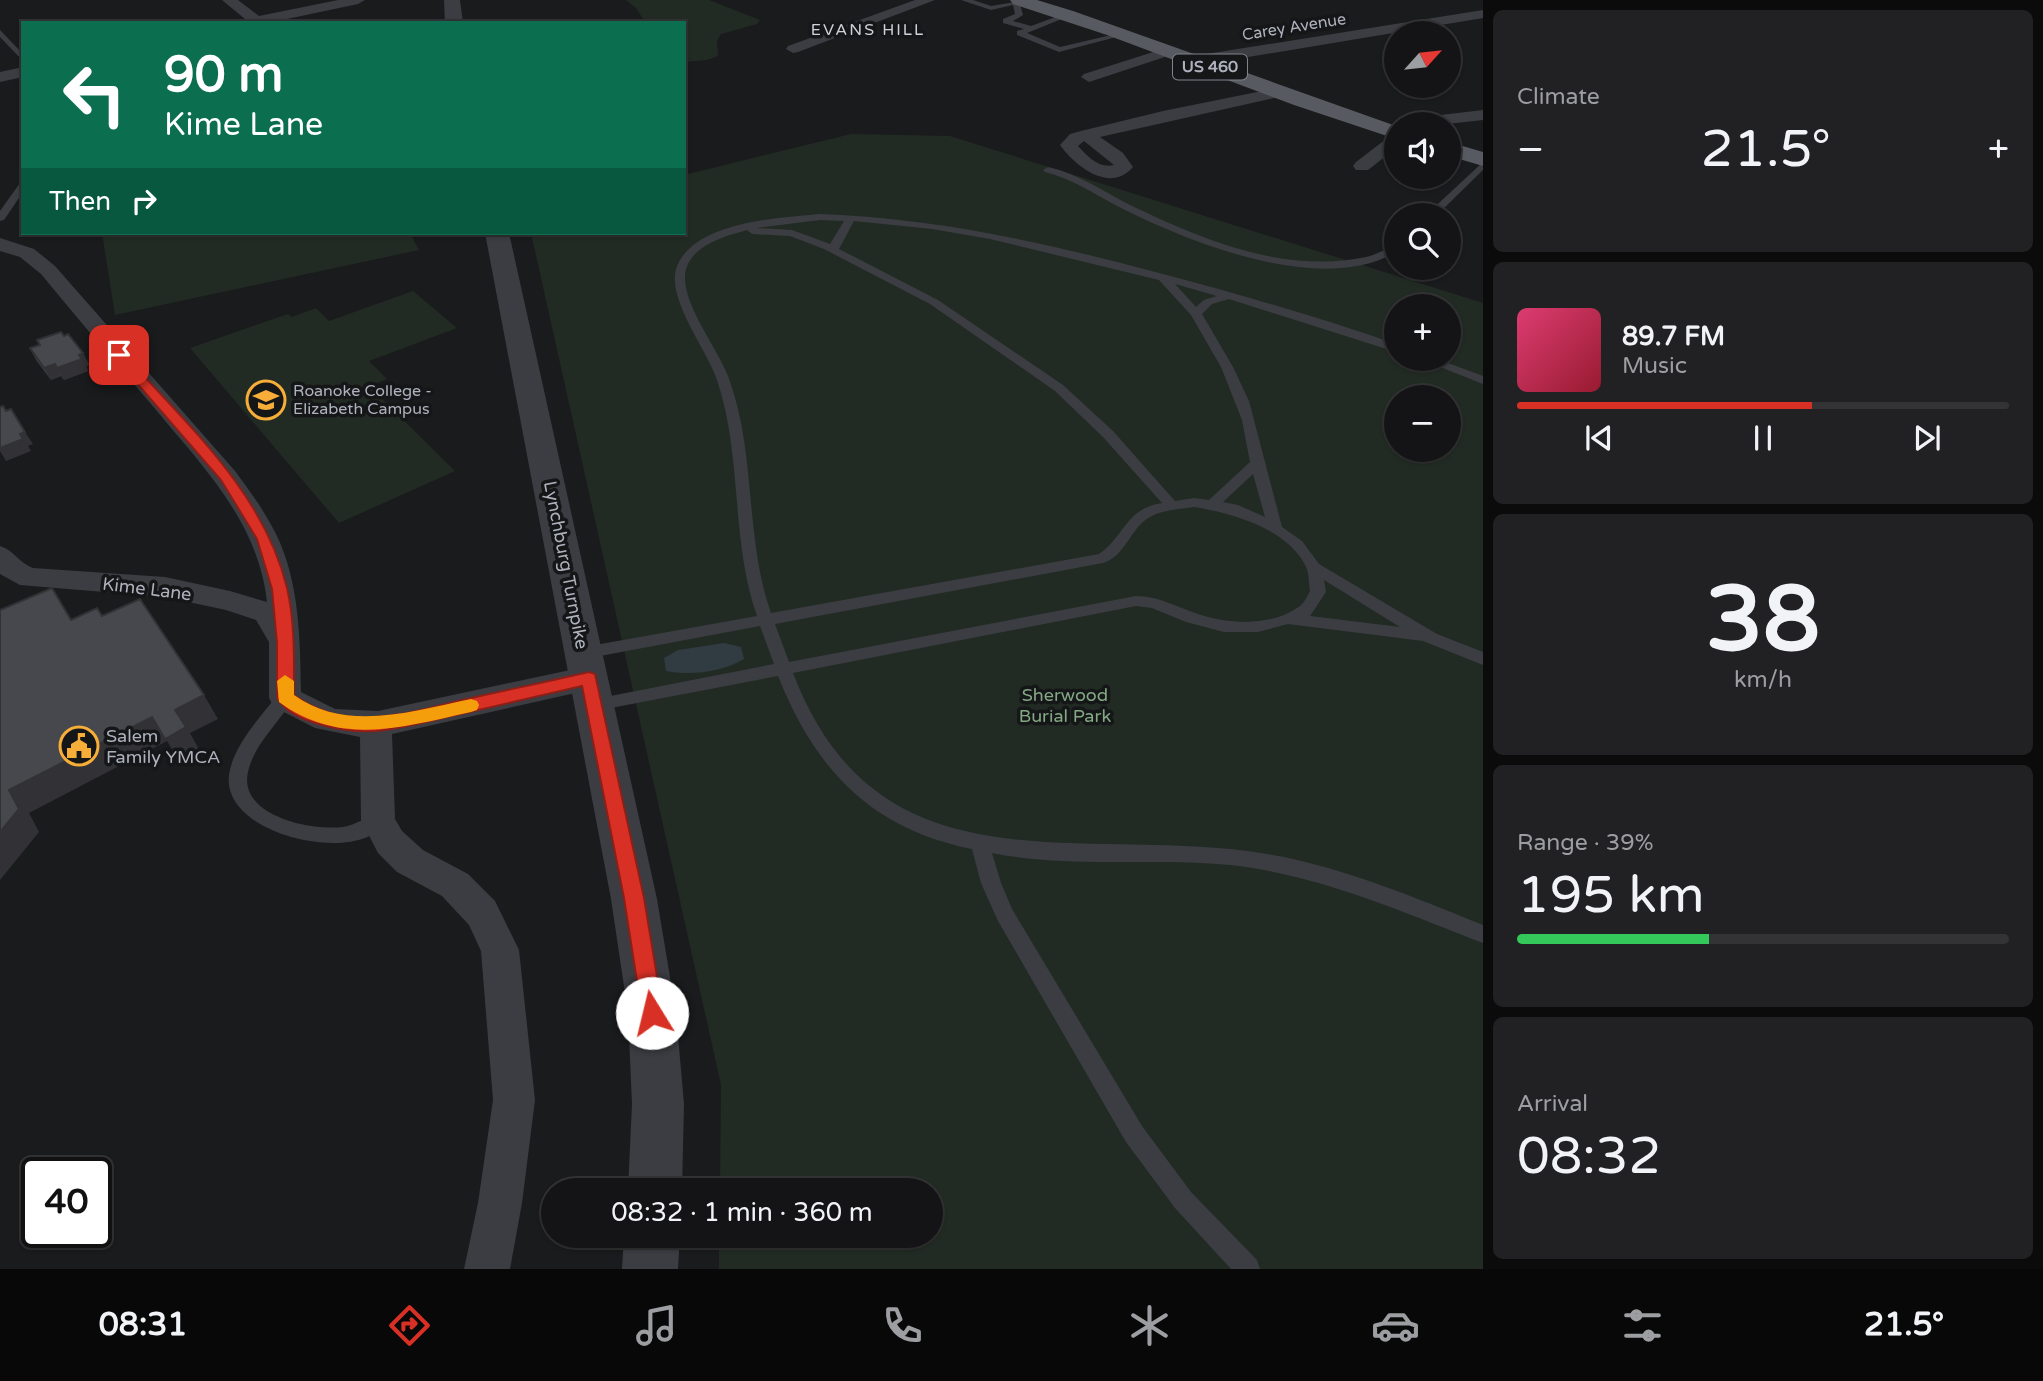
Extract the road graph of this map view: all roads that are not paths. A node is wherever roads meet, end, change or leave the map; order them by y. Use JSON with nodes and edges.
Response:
{"nodes":[{"id":1,"x":229,"y":0,"type":"edge"},
{"id":2,"x":358,"y":0,"type":"edge"},
{"id":3,"x":452,"y":0,"type":"edge"},
{"id":4,"x":928,"y":0,"type":"edge"},
{"id":5,"x":965,"y":0,"type":"edge"},
{"id":6,"x":341,"y":1,"type":"edge"},
{"id":7,"x":1023,"y":1,"type":"edge"},
{"id":8,"x":1066,"y":14,"type":"junction"},
{"id":9,"x":1483,"y":14,"type":"edge"},
{"id":10,"x":250,"y":21,"type":"edge"},
{"id":11,"x":255,"y":21,"type":"edge"},
{"id":12,"x":454,"y":21,"type":"edge"},
{"id":13,"x":1030,"y":29,"type":"junction"},
{"id":14,"x":0,"y":32,"type":"edge"},
{"id":15,"x":1124,"y":34,"type":"junction"},
{"id":16,"x":793,"y":49,"type":"dead end"},
{"id":17,"x":1169,"y":51,"type":"junction"},
{"id":18,"x":21,"y":57,"type":"edge"},
{"id":19,"x":1194,"y":61,"type":"junction"},
{"id":20,"x":21,"y":72,"type":"edge"},
{"id":21,"x":0,"y":76,"type":"edge"},
{"id":22,"x":1089,"y":78,"type":"dead end"},
{"id":23,"x":1278,"y":93,"type":"junction"},
{"id":24,"x":1483,"y":115,"type":"edge"},
{"id":25,"x":1461,"y":118,"type":"edge"},
{"id":26,"x":1384,"y":129,"type":"edge"},
{"id":27,"x":1087,"y":135,"type":"dead end"},
{"id":28,"x":1384,"y":143,"type":"edge"},
{"id":29,"x":1461,"y":153,"type":"edge"},
{"id":30,"x":1483,"y":159,"type":"edge"},
{"id":31,"x":1483,"y":165,"type":"edge"},
{"id":32,"x":1362,"y":166,"type":"dead end"},
{"id":33,"x":1048,"y":170,"type":"dead end"},
{"id":34,"x":21,"y":188,"type":"edge"},
{"id":35,"x":1443,"y":203,"type":"edge"},
{"id":36,"x":0,"y":218,"type":"edge"},
{"id":37,"x":850,"y":219,"type":"junction"},
{"id":38,"x":497,"y":235,"type":"edge"},
{"id":39,"x":719,"y":235,"type":"junction"},
{"id":40,"x":0,"y":244,"type":"edge"},
{"id":41,"x":834,"y":250,"type":"junction"},
{"id":42,"x":1384,"y":253,"type":"edge"},
{"id":43,"x":1163,"y":277,"type":"junction"},
{"id":44,"x":1231,"y":295,"type":"junction"},
{"id":45,"x":1196,"y":313,"type":"junction"},
{"id":46,"x":1384,"y":344,"type":"edge"},
{"id":47,"x":1459,"y":371,"type":"edge"},
{"id":48,"x":1483,"y":380,"type":"edge"},
{"id":49,"x":1257,"y":463,"type":"junction"},
{"id":50,"x":1214,"y":503,"type":"junction"},
{"id":51,"x":1170,"y":504,"type":"junction"},
{"id":52,"x":1275,"y":527,"type":"junction"},
{"id":53,"x":0,"y":555,"type":"edge"},
{"id":54,"x":1315,"y":568,"type":"junction"},
{"id":55,"x":767,"y":620,"type":"junction"},
{"id":56,"x":1293,"y":620,"type":"junction"},
{"id":57,"x":1431,"y":638,"type":"junction"},
{"id":58,"x":285,"y":643,"type":"junction"},
{"id":59,"x":1483,"y":659,"type":"edge"},
{"id":60,"x":783,"y":668,"type":"junction"},
{"id":61,"x":589,"y":678,"type":"junction"},
{"id":62,"x":285,"y":698,"type":"junction"},
{"id":63,"x":376,"y":724,"type":"junction"},
{"id":64,"x":378,"y":820,"type":"junction"},
{"id":65,"x":980,"y":843,"type":"junction"},
{"id":66,"x":1483,"y":934,"type":"edge"},
{"id":67,"x":655,"y":1178,"type":"edge"},
{"id":68,"x":651,"y":1248,"type":"edge"},
{"id":69,"x":487,"y":1269,"type":"edge"},
{"id":70,"x":650,"y":1269,"type":"edge"},
{"id":71,"x":1248,"y":1269,"type":"edge"}],
"edges":[{"from":1,"to":10,"type":"street"},
{"from":2,"to":6,"type":"street"},
{"from":3,"to":12,"type":"street"},
{"from":4,"to":16,"type":"street"},
{"from":5,"to":7,"type":"lane"},
{"from":6,"to":11,"type":"street"},
{"from":7,"to":8,"type":"main road","number":"US 460"},
{"from":7,"to":13,"type":"lane"},
{"from":8,"to":13,"type":"lane"},
{"from":8,"to":15,"type":"main road","number":"US 460"},
{"from":9,"to":19,"type":"street","name":"Carey Avenue"},
{"from":13,"to":15,"type":"lane"},
{"from":14,"to":18,"type":"lane"},
{"from":15,"to":17,"type":"main road","number":"US 460"},
{"from":17,"to":19,"type":"main road","number":"US 460"},
{"from":17,"to":22,"type":"street"},
{"from":19,"to":23,"type":"main road","number":"US 460"},
{"from":20,"to":21,"type":"street"},
{"from":23,"to":26,"type":"main road","number":"US 460"},
{"from":23,"to":27,"type":"street"},
{"from":24,"to":25,"type":"street"},
{"from":28,"to":32,"type":"street"},
{"from":29,"to":30,"type":"main road"},
{"from":31,"to":35,"type":"lane"},
{"from":33,"to":42,"type":"lane"},
{"from":34,"to":36,"type":"lane"},
{"from":37,"to":39,"type":"lane"},
{"from":37,"to":41,"type":"lane"},
{"from":37,"to":43,"type":"lane"},
{"from":38,"to":61,"type":"street","name":"Lynchburg Turnpike"},
{"from":39,"to":41,"type":"lane"},
{"from":39,"to":55,"type":"lane"},
{"from":40,"to":58,"type":"street"},
{"from":41,"to":51,"type":"lane"},
{"from":43,"to":44,"type":"lane"},
{"from":43,"to":45,"type":"lane"},
{"from":44,"to":45,"type":"lane"},
{"from":44,"to":46,"type":"lane"},
{"from":45,"to":49,"type":"lane"},
{"from":47,"to":48,"type":"lane"},
{"from":49,"to":50,"type":"lane"},
{"from":49,"to":52,"type":"lane"},
{"from":50,"to":51,"type":"lane"},
{"from":50,"to":52,"type":"lane"},
{"from":51,"to":55,"type":"lane"},
{"from":52,"to":54,"type":"lane"},
{"from":53,"to":58,"type":"street","name":"Kime Lane"},
{"from":54,"to":56,"type":"lane"},
{"from":54,"to":57,"type":"lane"},
{"from":55,"to":60,"type":"lane"},
{"from":55,"to":61,"type":"lane"},
{"from":56,"to":57,"type":"lane"},
{"from":56,"to":60,"type":"lane"},
{"from":57,"to":59,"type":"lane"},
{"from":58,"to":62,"type":"street"},
{"from":60,"to":61,"type":"lane"},
{"from":60,"to":65,"type":"lane"},
{"from":61,"to":63,"type":"street"},
{"from":61,"to":67,"type":"street","name":"Lynchburg Turnpike"},
{"from":62,"to":63,"type":"street"},
{"from":62,"to":64,"type":"lane"},
{"from":63,"to":64,"type":"street"},
{"from":64,"to":69,"type":"street"},
{"from":65,"to":66,"type":"lane"},
{"from":65,"to":71,"type":"lane"},
{"from":68,"to":70,"type":"street"}]}
